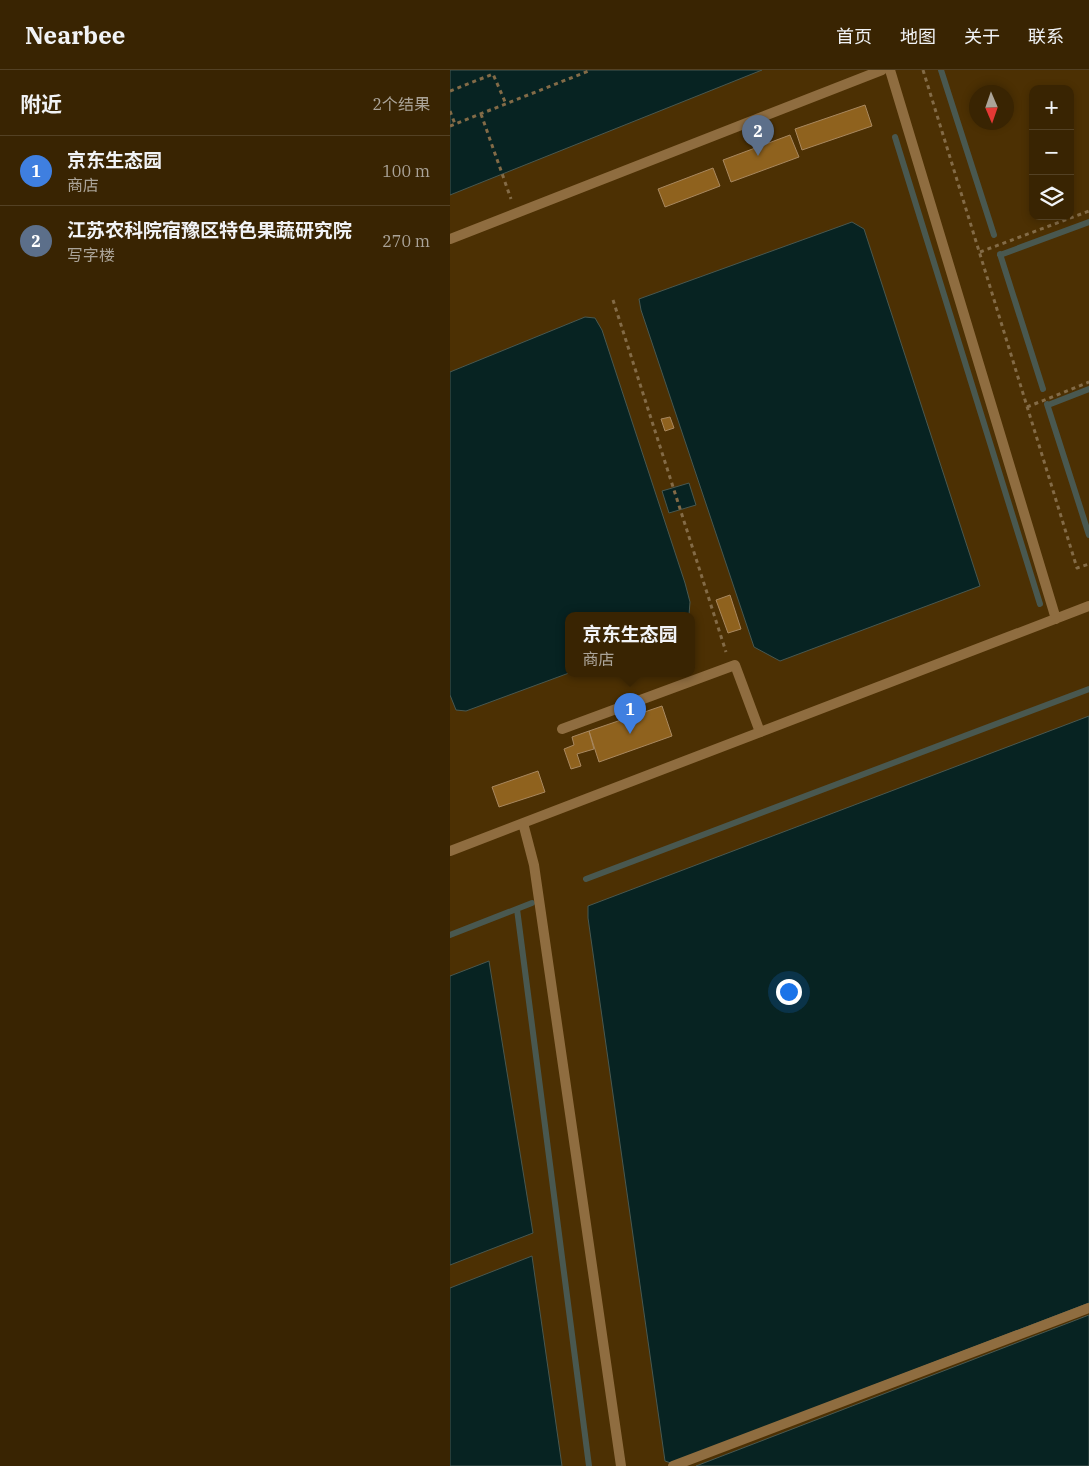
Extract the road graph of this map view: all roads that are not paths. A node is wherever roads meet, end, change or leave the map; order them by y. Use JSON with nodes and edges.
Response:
{"nodes":[{"id":1,"x":882,"y":70,"type":"edge"},
{"id":2,"x":890,"y":70,"type":"edge"},
{"id":3,"x":857,"y":75,"type":"edge"},
{"id":4,"x":450,"y":239,"type":"edge"},
{"id":5,"x":1089,"y":606,"type":"edge"},
{"id":6,"x":1056,"y":619,"type":"junction"},
{"id":7,"x":562,"y":729,"type":"dead end"},
{"id":8,"x":760,"y":732,"type":"junction"},
{"id":9,"x":523,"y":823,"type":"junction"},
{"id":10,"x":450,"y":851,"type":"edge"},
{"id":11,"x":1089,"y":1308,"type":"edge"},
{"id":12,"x":621,"y":1466,"type":"edge"},
{"id":13,"x":673,"y":1466,"type":"edge"}],
"edges":[{"from":1,"to":3,"type":"street"},
{"from":2,"to":6,"type":"street"},
{"from":3,"to":4,"type":"street"},
{"from":5,"to":6,"type":"street"},
{"from":6,"to":8,"type":"street"},
{"from":7,"to":8,"type":"street"},
{"from":8,"to":9,"type":"street"},
{"from":9,"to":10,"type":"street"},
{"from":9,"to":12,"type":"street"},
{"from":11,"to":13,"type":"street"}]}
